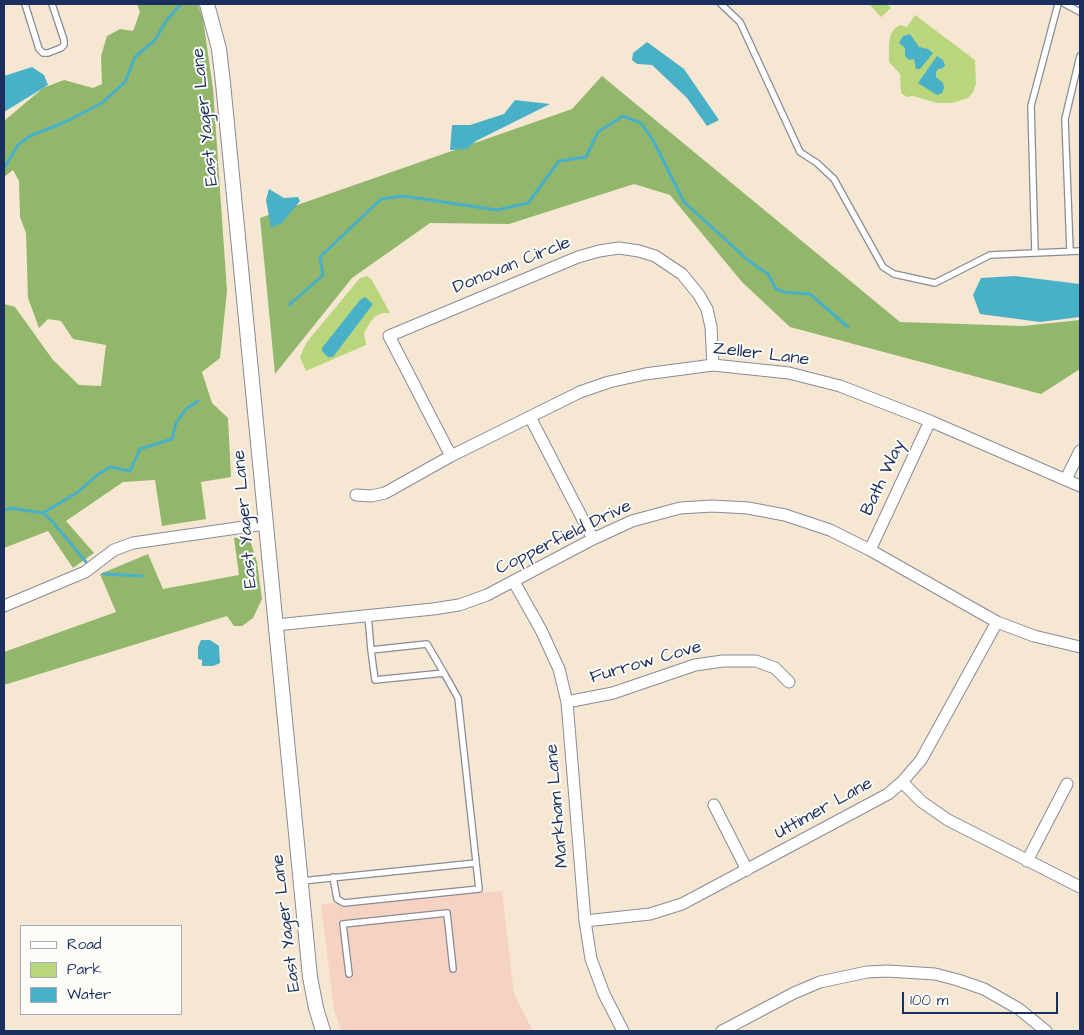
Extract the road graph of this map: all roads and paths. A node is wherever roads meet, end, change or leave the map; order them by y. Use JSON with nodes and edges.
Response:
{"nodes":[{"id":1,"x":25,"y":4,"type":"edge"},
{"id":2,"x":52,"y":4,"type":"edge"},
{"id":3,"x":207,"y":4,"type":"edge"},
{"id":4,"x":722,"y":4,"type":"edge"},
{"id":5,"x":1058,"y":4,"type":"edge"},
{"id":6,"x":1065,"y":4,"type":"edge"},
{"id":7,"x":1080,"y":12,"type":"edge"},
{"id":8,"x":1080,"y":56,"type":"edge"},
{"id":9,"x":1080,"y":250,"type":"edge"},
{"id":10,"x":1070,"y":251,"type":"junction"},
{"id":11,"x":1035,"y":253,"type":"junction"},
{"id":12,"x":713,"y":365,"type":"junction"},
{"id":13,"x":530,"y":417,"type":"junction"},
{"id":14,"x":930,"y":421,"type":"junction"},
{"id":15,"x":1080,"y":451,"type":"edge"},
{"id":16,"x":451,"y":456,"type":"junction"},
{"id":17,"x":1066,"y":479,"type":"junction"},
{"id":18,"x":1080,"y":486,"type":"edge"},
{"id":19,"x":356,"y":495,"type":"dead end"},
{"id":20,"x":265,"y":524,"type":"junction"},
{"id":21,"x":593,"y":539,"type":"junction"},
{"id":22,"x":870,"y":550,"type":"junction"},
{"id":23,"x":514,"y":582,"type":"junction"},
{"id":24,"x":4,"y":606,"type":"edge"},
{"id":25,"x":368,"y":616,"type":"junction"},
{"id":26,"x":997,"y":622,"type":"junction"},
{"id":27,"x":276,"y":625,"type":"junction"},
{"id":28,"x":1080,"y":647,"type":"edge"},
{"id":29,"x":372,"y":650,"type":"junction"},
{"id":30,"x":444,"y":673,"type":"junction"},
{"id":31,"x":789,"y":682,"type":"dead end"},
{"id":32,"x":567,"y":702,"type":"junction"},
{"id":33,"x":902,"y":782,"type":"junction"},
{"id":34,"x":1067,"y":784,"type":"dead end"},
{"id":35,"x":714,"y":805,"type":"dead end"},
{"id":36,"x":1028,"y":861,"type":"junction"},
{"id":37,"x":476,"y":863,"type":"junction"},
{"id":38,"x":747,"y":870,"type":"junction"},
{"id":39,"x":333,"y":877,"type":"junction"},
{"id":40,"x":300,"y":881,"type":"junction"},
{"id":41,"x":1080,"y":887,"type":"edge"},
{"id":42,"x":586,"y":921,"type":"junction"},
{"id":43,"x":453,"y":969,"type":"dead end"},
{"id":44,"x":349,"y":974,"type":"dead end"},
{"id":45,"x":323,"y":1031,"type":"edge"},
{"id":46,"x":623,"y":1031,"type":"edge"},
{"id":47,"x":722,"y":1031,"type":"edge"},
{"id":48,"x":1046,"y":1031,"type":"edge"}],
"edges":[{"from":1,"to":2,"type":"lane"},
{"from":3,"to":20,"type":"street","name":"East Yager Lane"},
{"from":4,"to":11,"type":"lane"},
{"from":5,"to":11,"type":"lane"},
{"from":6,"to":7,"type":"lane"},
{"from":8,"to":10,"type":"lane"},
{"from":9,"to":10,"type":"lane"},
{"from":10,"to":11,"type":"lane"},
{"from":12,"to":13,"type":"street","name":"Zeller Lane"},
{"from":12,"to":14,"type":"street","name":"Zeller Lane"},
{"from":12,"to":16,"type":"street","name":"Donovan Circle"},
{"from":13,"to":16,"type":"street","name":"Zeller Lane"},
{"from":13,"to":21,"type":"street"},
{"from":14,"to":17,"type":"street","name":"Zeller Lane"},
{"from":14,"to":22,"type":"street","name":"Bath Way"},
{"from":15,"to":17,"type":"street"},
{"from":16,"to":19,"type":"street","name":"Zeller Lane"},
{"from":17,"to":18,"type":"street","name":"Zeller Lane"},
{"from":20,"to":24,"type":"street"},
{"from":20,"to":27,"type":"street","name":"East Yager Lane"},
{"from":21,"to":22,"type":"street","name":"Copperfield Drive"},
{"from":21,"to":23,"type":"street","name":"Copperfield Drive"},
{"from":22,"to":26,"type":"street","name":"Copperfield Drive"},
{"from":23,"to":25,"type":"street","name":"Copperfield Drive"},
{"from":23,"to":32,"type":"street","name":"Markham Lane"},
{"from":25,"to":27,"type":"street","name":"Copperfield Drive"},
{"from":25,"to":29,"type":"lane"},
{"from":26,"to":28,"type":"street","name":"Copperfield Drive"},
{"from":26,"to":33,"type":"street","name":"Uttimer Lane"},
{"from":27,"to":40,"type":"street","name":"East Yager Lane"},
{"from":29,"to":30,"type":"lane"},
{"from":29,"to":30,"type":"lane"},
{"from":30,"to":37,"type":"lane"},
{"from":31,"to":32,"type":"street","name":"Furrow Cove"},
{"from":32,"to":42,"type":"street","name":"Markham Lane"},
{"from":33,"to":36,"type":"street"},
{"from":33,"to":38,"type":"street","name":"Uttimer Lane"},
{"from":34,"to":36,"type":"street"},
{"from":35,"to":38,"type":"street"},
{"from":36,"to":41,"type":"street"},
{"from":37,"to":39,"type":"lane"},
{"from":37,"to":39,"type":"lane"},
{"from":38,"to":42,"type":"street","name":"Uttimer Lane"},
{"from":39,"to":40,"type":"lane"},
{"from":40,"to":45,"type":"street","name":"East Yager Lane"},
{"from":42,"to":46,"type":"street","name":"Markham Lane"},
{"from":43,"to":44,"type":"lane"},
{"from":47,"to":48,"type":"street"}]}
